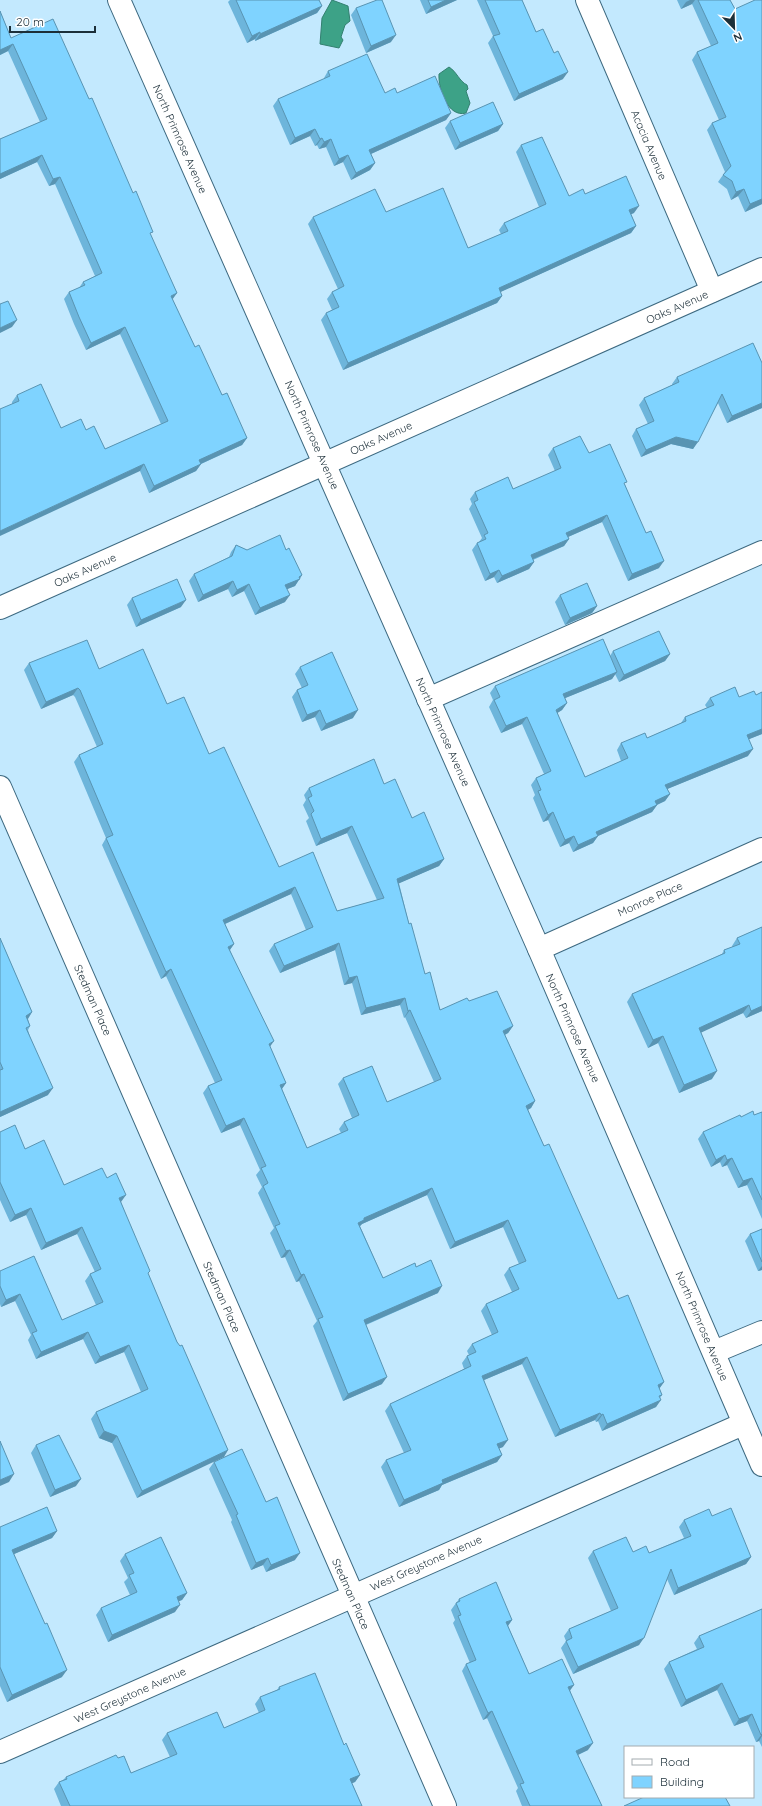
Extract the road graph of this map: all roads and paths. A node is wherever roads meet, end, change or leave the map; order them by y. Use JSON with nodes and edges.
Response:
{"nodes":[{"id":1,"x":119,"y":0,"type":"edge"},
{"id":2,"x":587,"y":0,"type":"edge"},
{"id":3,"x":762,"y":269,"type":"edge"},
{"id":4,"x":712,"y":291,"type":"junction"},
{"id":5,"x":324,"y":464,"type":"junction"},
{"id":6,"x":762,"y":552,"type":"edge"},
{"id":7,"x":0,"y":608,"type":"edge"},
{"id":8,"x":428,"y":699,"type":"junction"},
{"id":9,"x":0,"y":787,"type":"edge"},
{"id":10,"x":762,"y":850,"type":"edge"},
{"id":11,"x":539,"y":949,"type":"junction"},
{"id":12,"x":762,"y":1332,"type":"edge"},
{"id":13,"x":714,"y":1352,"type":"junction"},
{"id":14,"x":743,"y":1424,"type":"junction"},
{"id":15,"x":762,"y":1465,"type":"edge"},
{"id":16,"x":352,"y":1596,"type":"junction"},
{"id":17,"x":0,"y":1752,"type":"edge"},
{"id":18,"x":445,"y":1806,"type":"edge"}],
"edges":[{"from":1,"to":5,"type":"street","name":"North Primrose Avenue"},
{"from":2,"to":4,"type":"street","name":"Acacia Avenue"},
{"from":3,"to":4,"type":"street","name":"Oaks Avenue"},
{"from":4,"to":5,"type":"street","name":"Oaks Avenue"},
{"from":5,"to":7,"type":"street","name":"Oaks Avenue"},
{"from":5,"to":8,"type":"street","name":"North Primrose Avenue"},
{"from":6,"to":8,"type":"street"},
{"from":8,"to":11,"type":"street","name":"North Primrose Avenue"},
{"from":9,"to":16,"type":"street","name":"Stedman Place"},
{"from":10,"to":11,"type":"street","name":"Monroe Place"},
{"from":11,"to":13,"type":"street","name":"North Primrose Avenue"},
{"from":12,"to":13,"type":"street"},
{"from":13,"to":14,"type":"street","name":"North Primrose Avenue"},
{"from":14,"to":15,"type":"street","name":"North Primrose Avenue"},
{"from":14,"to":16,"type":"street","name":"West Greystone Avenue"},
{"from":16,"to":17,"type":"street","name":"West Greystone Avenue"},
{"from":16,"to":18,"type":"street","name":"Stedman Place"}]}
